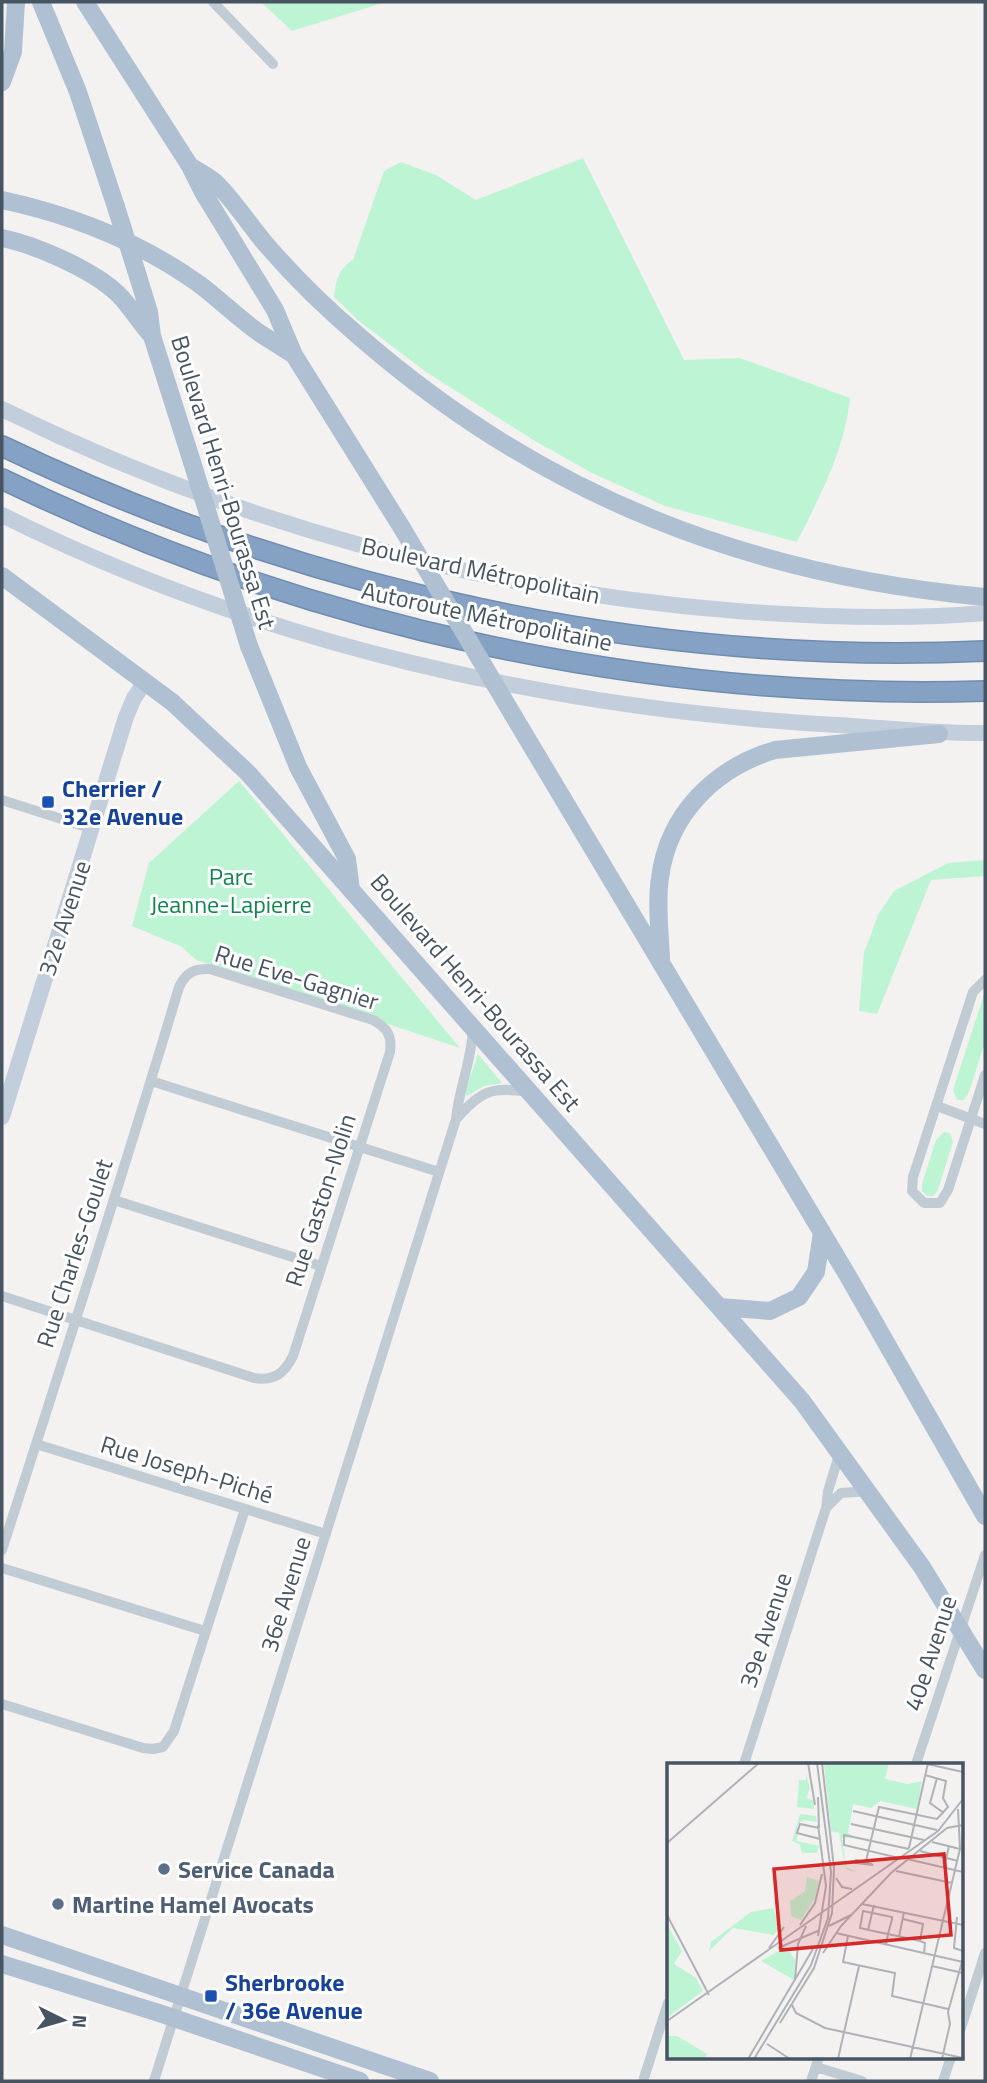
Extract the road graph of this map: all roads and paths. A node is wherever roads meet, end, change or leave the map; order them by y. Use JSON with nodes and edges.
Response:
{"nodes":[{"id":1,"x":16,"y":2,"type":"edge"},
{"id":2,"x":41,"y":2,"type":"edge"},
{"id":3,"x":85,"y":2,"type":"edge"},
{"id":4,"x":213,"y":2,"type":"edge"},
{"id":5,"x":273,"y":64,"type":"dead end"},
{"id":6,"x":2,"y":82,"type":"edge"},
{"id":7,"x":190,"y":166,"type":"junction"},
{"id":8,"x":2,"y":200,"type":"edge"},
{"id":9,"x":2,"y":238,"type":"edge"},
{"id":10,"x":152,"y":336,"type":"junction"},
{"id":11,"x":294,"y":355,"type":"junction"},
{"id":12,"x":2,"y":409,"type":"edge"},
{"id":13,"x":2,"y":446,"type":"edge"},
{"id":14,"x":2,"y":479,"type":"edge"},
{"id":15,"x":2,"y":515,"type":"edge"},
{"id":16,"x":2,"y":576,"type":"edge"},
{"id":17,"x":985,"y":597,"type":"edge"},
{"id":18,"x":985,"y":613,"type":"edge"},
{"id":19,"x":985,"y":651,"type":"edge"},
{"id":20,"x":145,"y":682,"type":"junction"},
{"id":21,"x":985,"y":691,"type":"edge"},
{"id":22,"x":985,"y":733,"type":"edge"},
{"id":23,"x":939,"y":734,"type":"junction"},
{"id":24,"x":2,"y":800,"type":"edge"},
{"id":25,"x":93,"y":829,"type":"junction"},
{"id":26,"x":351,"y":890,"type":"junction"},
{"id":27,"x":661,"y":962,"type":"junction"},
{"id":28,"x":190,"y":972,"type":"joint"},
{"id":29,"x":985,"y":980,"type":"edge"},
{"id":30,"x":472,"y":1028,"type":"junction"},
{"id":31,"x":389,"y":1032,"type":"joint"},
{"id":32,"x":985,"y":1075,"type":"edge"},
{"id":33,"x":151,"y":1081,"type":"junction"},
{"id":34,"x":528,"y":1092,"type":"junction"},
{"id":35,"x":937,"y":1105,"type":"junction"},
{"id":36,"x":2,"y":1117,"type":"edge"},
{"id":37,"x":456,"y":1119,"type":"junction"},
{"id":38,"x":971,"y":1119,"type":"junction"},
{"id":39,"x":985,"y":1124,"type":"edge"},
{"id":40,"x":358,"y":1147,"type":"junction"},
{"id":41,"x":439,"y":1172,"type":"junction"},
{"id":42,"x":114,"y":1200,"type":"junction"},
{"id":43,"x":822,"y":1232,"type":"junction"},
{"id":44,"x":321,"y":1266,"type":"junction"},
{"id":45,"x":2,"y":1296,"type":"edge"},
{"id":46,"x":720,"y":1307,"type":"junction"},
{"id":47,"x":75,"y":1319,"type":"junction"},
{"id":48,"x":36,"y":1444,"type":"junction"},
{"id":49,"x":840,"y":1452,"type":"junction"},
{"id":50,"x":869,"y":1492,"type":"junction"},
{"id":51,"x":826,"y":1508,"type":"junction"},
{"id":52,"x":245,"y":1509,"type":"junction"},
{"id":53,"x":985,"y":1516,"type":"edge"},
{"id":54,"x":326,"y":1534,"type":"junction"},
{"id":55,"x":2,"y":1550,"type":"edge"},
{"id":56,"x":985,"y":1555,"type":"edge"},
{"id":57,"x":2,"y":1568,"type":"edge"},
{"id":58,"x":961,"y":1629,"type":"junction"},
{"id":59,"x":205,"y":1631,"type":"junction"},
{"id":60,"x":985,"y":1670,"type":"edge"},
{"id":61,"x":2,"y":1704,"type":"edge"},
{"id":62,"x":745,"y":1763,"type":"edge"},
{"id":63,"x":917,"y":1763,"type":"edge"},
{"id":64,"x":2,"y":1935,"type":"edge"},
{"id":65,"x":985,"y":1953,"type":"edge"},
{"id":66,"x":2,"y":1964,"type":"edge"},
{"id":67,"x":181,"y":1995,"type":"junction"},
{"id":68,"x":667,"y":2006,"type":"edge"},
{"id":69,"x":174,"y":2019,"type":"junction"},
{"id":70,"x":962,"y":2025,"type":"edge"},
{"id":71,"x":951,"y":2058,"type":"edge"},
{"id":72,"x":818,"y":2062,"type":"edge"},
{"id":73,"x":154,"y":2081,"type":"edge"},
{"id":74,"x":360,"y":2081,"type":"edge"},
{"id":75,"x":430,"y":2081,"type":"edge"},
{"id":76,"x":643,"y":2081,"type":"edge"},
{"id":77,"x":811,"y":2081,"type":"edge"},
{"id":78,"x":862,"y":2081,"type":"edge"},
{"id":79,"x":943,"y":2081,"type":"edge"}],
"edges":[{"from":1,"to":6,"type":"main road"},
{"from":2,"to":10,"type":"main road","name":"Boulevard Henri-Bourassa Est","bridge":true},
{"from":3,"to":7,"type":"main road"},
{"from":4,"to":5,"type":"street"},
{"from":7,"to":11,"type":"main road"},
{"from":7,"to":17,"type":"main road"},
{"from":8,"to":11,"type":"main road"},
{"from":9,"to":10,"type":"main road"},
{"from":10,"to":26,"type":"main road","name":"Boulevard Henri-Bourassa Est","bridge":true},
{"from":11,"to":27,"type":"main road","bridge":true},
{"from":12,"to":18,"type":"main road","name":"Boulevard Métropolitain"},
{"from":13,"to":19,"type":"highway","name":"Autoroute Métropolitaine"},
{"from":14,"to":21,"type":"highway","name":"Autoroute Métropolitaine"},
{"from":15,"to":23,"type":"main road"},
{"from":16,"to":20,"type":"main road"},
{"from":20,"to":25,"type":"main road","name":"32e Avenue"},
{"from":20,"to":26,"type":"main road"},
{"from":22,"to":23,"type":"main road"},
{"from":23,"to":27,"type":"main road"},
{"from":24,"to":25,"type":"street"},
{"from":25,"to":36,"type":"main road","name":"32e Avenue"},
{"from":26,"to":30,"type":"main road","name":"Boulevard Henri-Bourassa Est"},
{"from":27,"to":43,"type":"main road"},
{"from":28,"to":31,"type":"street","name":"Rue Eve-Gagnier"},
{"from":28,"to":33,"type":"street","name":"Rue Charles-Goulet"},
{"from":29,"to":35,"type":"street"},
{"from":30,"to":34,"type":"main road","name":"Boulevard Henri-Bourassa Est"},
{"from":30,"to":37,"type":"street","name":"36e Avenue"},
{"from":31,"to":40,"type":"street","name":"Rue Gaston-Nolin"},
{"from":32,"to":38,"type":"street"},
{"from":33,"to":40,"type":"street"},
{"from":33,"to":42,"type":"street","name":"Rue Charles-Goulet"},
{"from":34,"to":37,"type":"street","name":"36e Avenue"},
{"from":34,"to":46,"type":"main road","name":"Boulevard Henri-Bourassa Est"},
{"from":35,"to":38,"type":"street"},
{"from":35,"to":38,"type":"street"},
{"from":37,"to":41,"type":"street","name":"36e Avenue"},
{"from":38,"to":39,"type":"street"},
{"from":40,"to":41,"type":"street"},
{"from":40,"to":44,"type":"street","name":"Rue Gaston-Nolin"},
{"from":41,"to":54,"type":"street","name":"36e Avenue"},
{"from":42,"to":44,"type":"street"},
{"from":42,"to":47,"type":"street","name":"Rue Charles-Goulet"},
{"from":43,"to":46,"type":"main road"},
{"from":43,"to":53,"type":"main road"},
{"from":44,"to":47,"type":"street","name":"Rue Gaston-Nolin"},
{"from":45,"to":47,"type":"street"},
{"from":46,"to":49,"type":"main road","name":"Boulevard Henri-Bourassa Est"},
{"from":47,"to":48,"type":"street","name":"Rue Charles-Goulet"},
{"from":48,"to":52,"type":"street","name":"Rue Joseph-Piché"},
{"from":48,"to":55,"type":"street","name":"Rue Charles-Goulet"},
{"from":49,"to":50,"type":"main road","name":"Boulevard Henri-Bourassa Est"},
{"from":49,"to":51,"type":"street","name":"39e Avenue"},
{"from":50,"to":51,"type":"street"},
{"from":50,"to":58,"type":"main road","name":"Boulevard Henri-Bourassa Est"},
{"from":51,"to":62,"type":"street","name":"39e Avenue"},
{"from":52,"to":54,"type":"street","name":"Rue Joseph-Piché"},
{"from":52,"to":59,"type":"street"},
{"from":54,"to":67,"type":"street","name":"36e Avenue"},
{"from":56,"to":58,"type":"street","name":"40e Avenue"},
{"from":57,"to":59,"type":"street"},
{"from":58,"to":60,"type":"main road","name":"Boulevard Henri-Bourassa Est"},
{"from":58,"to":63,"type":"street","name":"40e Avenue"},
{"from":59,"to":61,"type":"street"},
{"from":64,"to":67,"type":"main road"},
{"from":65,"to":70,"type":"street"},
{"from":66,"to":69,"type":"main road"},
{"from":67,"to":69,"type":"street","name":"36e Avenue"},
{"from":67,"to":75,"type":"main road"},
{"from":68,"to":76,"type":"street"},
{"from":69,"to":73,"type":"street","name":"36e Avenue"},
{"from":69,"to":74,"type":"main road"},
{"from":71,"to":79,"type":"street"},
{"from":72,"to":77,"type":"street"},
{"from":72,"to":78,"type":"street"}]}
